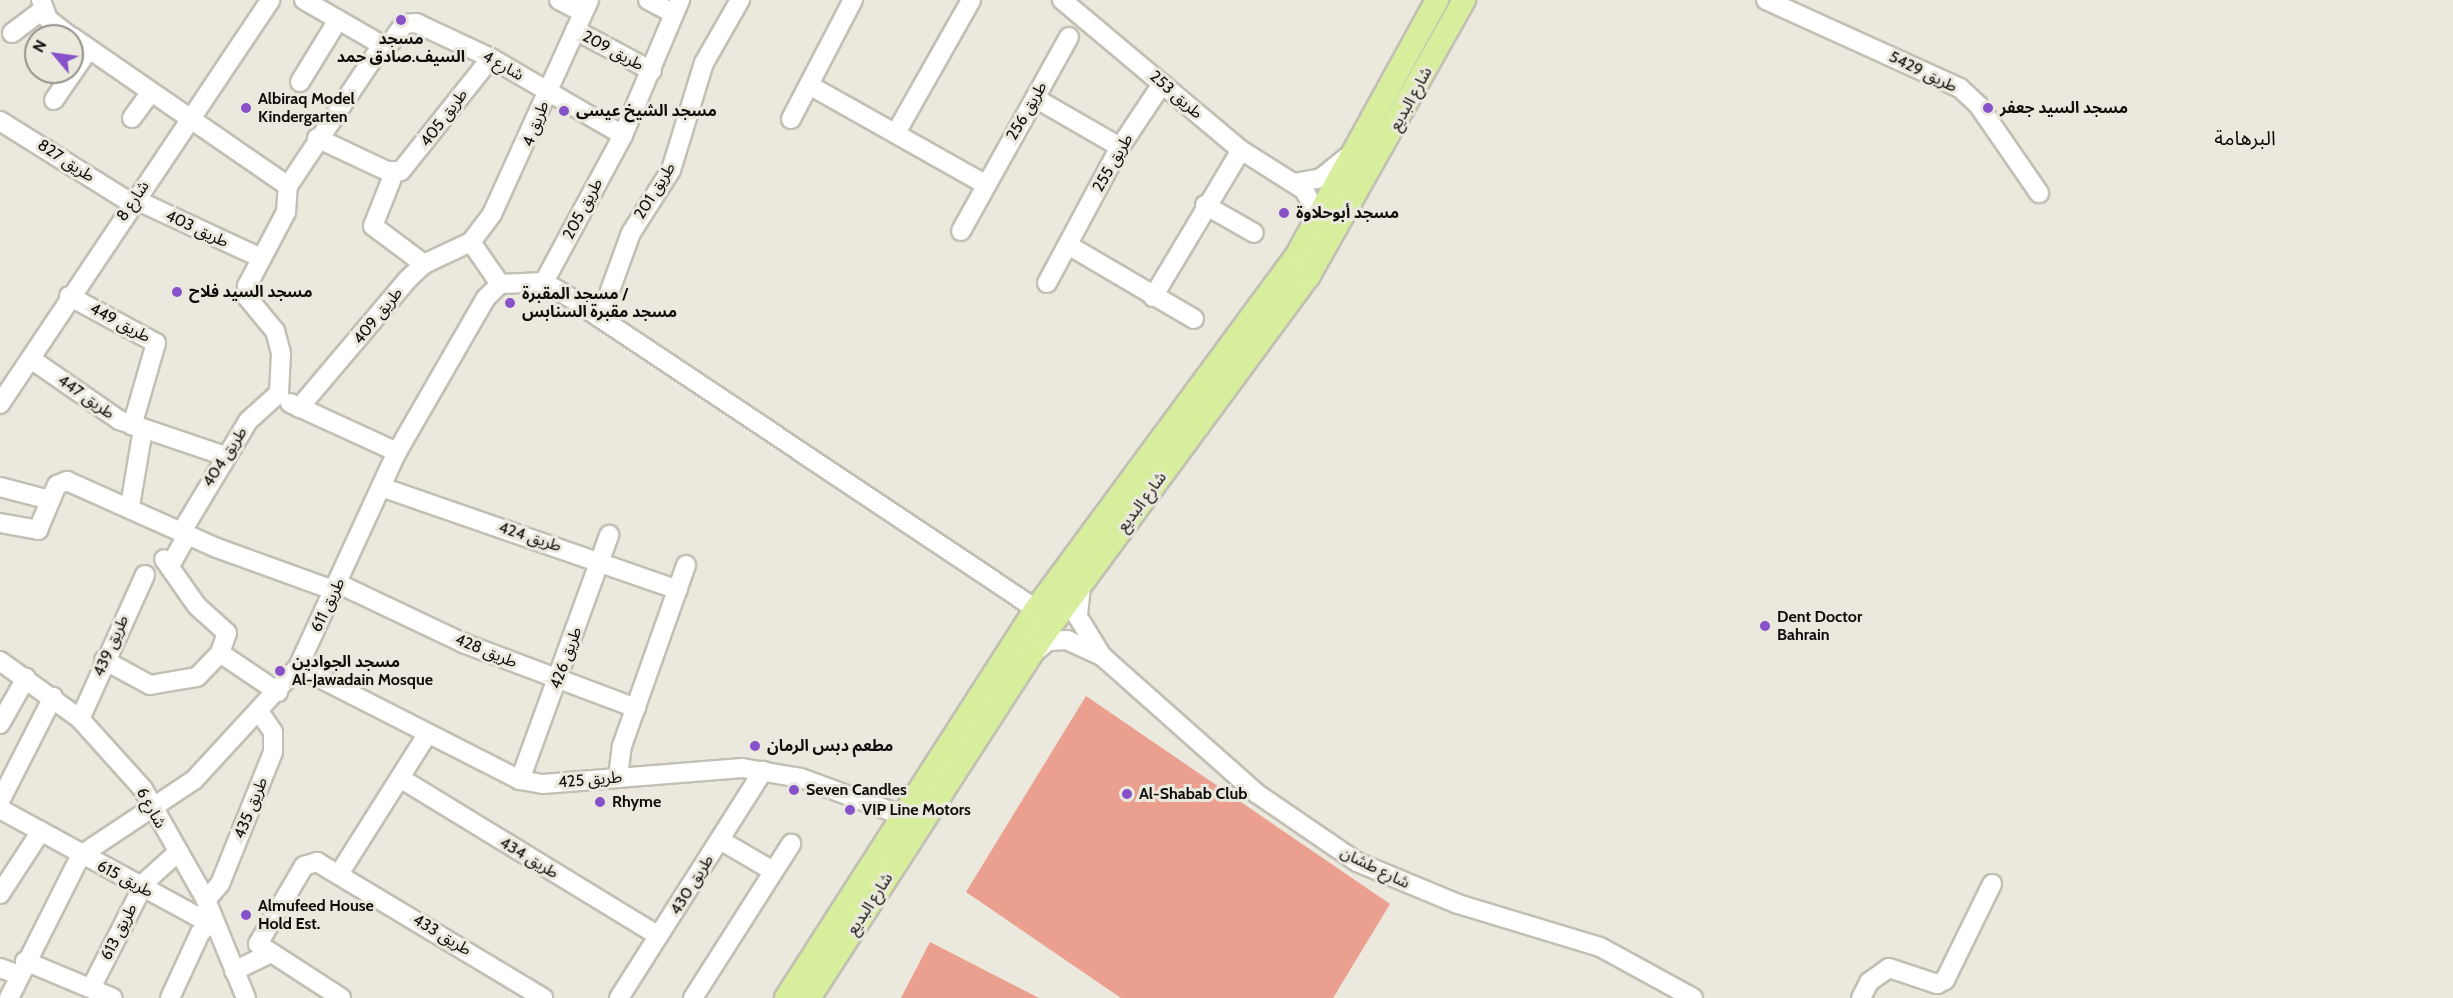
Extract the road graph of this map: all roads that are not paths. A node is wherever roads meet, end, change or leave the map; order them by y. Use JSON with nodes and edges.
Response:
{"nodes":[{"id":1,"x":270,"y":0,"type":"edge"},
{"id":2,"x":304,"y":0,"type":"edge"},
{"id":3,"x":559,"y":0,"type":"edge"},
{"id":4,"x":648,"y":0,"type":"edge"},
{"id":5,"x":740,"y":0,"type":"edge"},
{"id":6,"x":971,"y":0,"type":"edge"},
{"id":7,"x":1062,"y":0,"type":"edge"},
{"id":8,"x":1437,"y":0,"type":"edge"},
{"id":9,"x":1464,"y":0,"type":"edge"},
{"id":10,"x":1766,"y":0,"type":"edge"},
{"id":11,"x":851,"y":1,"type":"edge"},
{"id":12,"x":42,"y":5,"type":"edge"},
{"id":13,"x":586,"y":6,"type":"edge"},
{"id":14,"x":676,"y":6,"type":"edge"},
{"id":15,"x":338,"y":20,"type":"junction"},
{"id":16,"x":59,"y":24,"type":"edge"},
{"id":17,"x":575,"y":30,"type":"junction"},
{"id":18,"x":12,"y":33,"type":"dead end"},
{"id":19,"x":1069,"y":37,"type":"dead end"},
{"id":20,"x":382,"y":45,"type":"junction"},
{"id":21,"x":84,"y":46,"type":"edge"},
{"id":22,"x":89,"y":49,"type":"junction"},
{"id":23,"x":490,"y":58,"type":"junction"},
{"id":24,"x":652,"y":71,"type":"junction"},
{"id":25,"x":300,"y":82,"type":"dead end"},
{"id":26,"x":1162,"y":84,"type":"junction"},
{"id":27,"x":809,"y":85,"type":"junction"},
{"id":28,"x":151,"y":92,"type":"junction"},
{"id":29,"x":547,"y":92,"type":"junction"},
{"id":30,"x":1035,"y":98,"type":"junction"},
{"id":31,"x":54,"y":100,"type":"dead end"},
{"id":32,"x":132,"y":118,"type":"dead end"},
{"id":33,"x":189,"y":119,"type":"junction"},
{"id":34,"x":791,"y":119,"type":"dead end"},
{"id":35,"x":0,"y":121,"type":"edge"},
{"id":36,"x":897,"y":131,"type":"junction"},
{"id":37,"x":623,"y":135,"type":"junction"},
{"id":38,"x":317,"y":138,"type":"junction"},
{"id":39,"x":1120,"y":147,"type":"junction"},
{"id":40,"x":1241,"y":150,"type":"junction"},
{"id":41,"x":1354,"y":150,"type":"junction"},
{"id":42,"x":394,"y":173,"type":"junction"},
{"id":43,"x":1294,"y":183,"type":"junction"},
{"id":44,"x":985,"y":184,"type":"junction"},
{"id":45,"x":288,"y":186,"type":"junction"},
{"id":46,"x":2039,"y":193,"type":"dead end"},
{"id":47,"x":133,"y":201,"type":"junction"},
{"id":48,"x":1205,"y":205,"type":"junction"},
{"id":49,"x":1319,"y":217,"type":"junction"},
{"id":50,"x":961,"y":231,"type":"dead end"},
{"id":51,"x":1254,"y":233,"type":"dead end"},
{"id":52,"x":471,"y":242,"type":"junction"},
{"id":53,"x":1068,"y":245,"type":"junction"},
{"id":54,"x":261,"y":258,"type":"junction"},
{"id":55,"x":424,"y":264,"type":"junction"},
{"id":56,"x":544,"y":282,"type":"junction"},
{"id":57,"x":1047,"y":283,"type":"dead end"},
{"id":58,"x":500,"y":284,"type":"junction"},
{"id":59,"x":69,"y":296,"type":"junction"},
{"id":60,"x":1154,"y":297,"type":"junction"},
{"id":61,"x":600,"y":318,"type":"junction"},
{"id":62,"x":1194,"y":319,"type":"dead end"},
{"id":63,"x":31,"y":359,"type":"junction"},
{"id":64,"x":279,"y":393,"type":"junction"},
{"id":65,"x":0,"y":404,"type":"edge"},
{"id":66,"x":298,"y":408,"type":"junction"},
{"id":67,"x":137,"y":428,"type":"junction"},
{"id":68,"x":397,"y":452,"type":"junction"},
{"id":69,"x":225,"y":456,"type":"junction"},
{"id":70,"x":0,"y":487,"type":"edge"},
{"id":71,"x":381,"y":487,"type":"junction"},
{"id":72,"x":50,"y":500,"type":"junction"},
{"id":73,"x":130,"y":507,"type":"junction"},
{"id":74,"x":0,"y":523,"type":"edge"},
{"id":75,"x":185,"y":532,"type":"junction"},
{"id":76,"x":609,"y":535,"type":"dead end"},
{"id":77,"x":600,"y":560,"type":"junction"},
{"id":78,"x":686,"y":565,"type":"dead end"},
{"id":79,"x":145,"y":575,"type":"dead end"},
{"id":80,"x":1083,"y":579,"type":"junction"},
{"id":81,"x":338,"y":587,"type":"junction"},
{"id":82,"x":678,"y":590,"type":"junction"},
{"id":83,"x":1036,"y":609,"type":"junction"},
{"id":84,"x":220,"y":653,"type":"junction"},
{"id":85,"x":1103,"y":657,"type":"junction"},
{"id":86,"x":104,"y":660,"type":"junction"},
{"id":87,"x":0,"y":661,"type":"edge"},
{"id":88,"x":1023,"y":665,"type":"junction"},
{"id":89,"x":298,"y":667,"type":"junction"},
{"id":90,"x":26,"y":678,"type":"junction"},
{"id":91,"x":558,"y":679,"type":"junction"},
{"id":92,"x":278,"y":692,"type":"junction"},
{"id":93,"x":52,"y":697,"type":"junction"},
{"id":94,"x":636,"y":708,"type":"junction"},
{"id":95,"x":260,"y":713,"type":"junction"},
{"id":96,"x":80,"y":719,"type":"junction"},
{"id":97,"x":0,"y":724,"type":"edge"},
{"id":98,"x":427,"y":735,"type":"junction"},
{"id":99,"x":763,"y":771,"type":"junction"},
{"id":100,"x":618,"y":777,"type":"junction"},
{"id":101,"x":400,"y":778,"type":"junction"},
{"id":102,"x":520,"y":780,"type":"junction"},
{"id":103,"x":0,"y":801,"type":"edge"},
{"id":104,"x":150,"y":807,"type":"junction"},
{"id":105,"x":0,"y":809,"type":"edge"},
{"id":106,"x":901,"y":815,"type":"junction"},
{"id":107,"x":41,"y":831,"type":"junction"},
{"id":108,"x":720,"y":840,"type":"junction"},
{"id":109,"x":791,"y":844,"type":"dead end"},
{"id":110,"x":177,"y":853,"type":"junction"},
{"id":111,"x":81,"y":855,"type":"junction"},
{"id":112,"x":774,"y":871,"type":"junction"},
{"id":113,"x":339,"y":874,"type":"junction"},
{"id":114,"x":1992,"y":885,"type":"dead end"},
{"id":115,"x":142,"y":887,"type":"junction"},
{"id":116,"x":0,"y":894,"type":"edge"},
{"id":117,"x":210,"y":911,"type":"junction"},
{"id":118,"x":659,"y":936,"type":"junction"},
{"id":119,"x":264,"y":949,"type":"junction"},
{"id":120,"x":226,"y":951,"type":"junction"},
{"id":121,"x":0,"y":968,"type":"edge"},
{"id":122,"x":22,"y":968,"type":"junction"},
{"id":123,"x":234,"y":971,"type":"junction"},
{"id":124,"x":91,"y":988,"type":"junction"},
{"id":125,"x":9,"y":998,"type":"edge"},
{"id":126,"x":113,"y":998,"type":"edge"},
{"id":127,"x":170,"y":998,"type":"edge"},
{"id":128,"x":246,"y":998,"type":"edge"},
{"id":129,"x":341,"y":998,"type":"edge"},
{"id":130,"x":543,"y":998,"type":"edge"},
{"id":131,"x":619,"y":998,"type":"edge"},
{"id":132,"x":693,"y":998,"type":"edge"},
{"id":133,"x":786,"y":998,"type":"edge"},
{"id":134,"x":809,"y":998,"type":"edge"},
{"id":135,"x":1693,"y":998,"type":"edge"},
{"id":136,"x":1861,"y":998,"type":"edge"}],
"edges":[{"from":1,"to":33,"type":"street","name":"شارع 8"},
{"from":2,"to":15,"type":"street"},
{"from":3,"to":13,"type":"street","name":"طريق 209"},
{"from":4,"to":14,"type":"street"},
{"from":5,"to":61,"type":"street","name":"طريق 201"},
{"from":6,"to":36,"type":"street"},
{"from":7,"to":26,"type":"street","name":"طريق 253"},
{"from":8,"to":41,"type":"main road","name":"شارع البديع"},
{"from":9,"to":80,"type":"main road","name":"شارع البديع"},
{"from":10,"to":46,"type":"street","name":"طريق 5429"},
{"from":11,"to":27,"type":"street"},
{"from":12,"to":16,"type":"street"},
{"from":12,"to":18,"type":"street"},
{"from":13,"to":17,"type":"street","name":"طريق 4"},
{"from":14,"to":24,"type":"street","name":"طريق 205"},
{"from":15,"to":20,"type":"street"},
{"from":15,"to":25,"type":"street"},
{"from":17,"to":24,"type":"street","name":"طريق 209"},
{"from":17,"to":29,"type":"street","name":"طريق 4"},
{"from":19,"to":30,"type":"street","name":"طريق 256"},
{"from":20,"to":23,"type":"street","name":"شارع 4"},
{"from":20,"to":38,"type":"street"},
{"from":21,"to":22,"type":"street"},
{"from":22,"to":28,"type":"street"},
{"from":22,"to":31,"type":"street"},
{"from":23,"to":29,"type":"street","name":"شارع 4"},
{"from":23,"to":42,"type":"street","name":"طريق 405"},
{"from":24,"to":37,"type":"street","name":"طريق 205"},
{"from":26,"to":39,"type":"street","name":"طريق 255"},
{"from":26,"to":40,"type":"street","name":"طريق 253"},
{"from":27,"to":34,"type":"street"},
{"from":27,"to":36,"type":"street"},
{"from":28,"to":32,"type":"street"},
{"from":28,"to":33,"type":"street"},
{"from":29,"to":37,"type":"street"},
{"from":29,"to":52,"type":"street","name":"طريق 4"},
{"from":30,"to":39,"type":"street"},
{"from":30,"to":44,"type":"street","name":"طريق 256"},
{"from":33,"to":45,"type":"street"},
{"from":33,"to":47,"type":"street","name":"شارع 8"},
{"from":35,"to":47,"type":"street","name":"طريق 827"},
{"from":36,"to":44,"type":"street"},
{"from":37,"to":56,"type":"street","name":"طريق 205"},
{"from":38,"to":42,"type":"street"},
{"from":38,"to":45,"type":"street"},
{"from":39,"to":53,"type":"street","name":"طريق 255"},
{"from":40,"to":43,"type":"street","name":"طريق 253"},
{"from":40,"to":48,"type":"street"},
{"from":41,"to":43,"type":"street"},
{"from":41,"to":49,"type":"main road","name":"شارع البديع"},
{"from":42,"to":55,"type":"street","name":"طريق 405"},
{"from":43,"to":49,"type":"street","name":"طريق 253"},
{"from":44,"to":50,"type":"street","name":"طريق 256"},
{"from":45,"to":54,"type":"street"},
{"from":47,"to":54,"type":"street","name":"طريق 403"},
{"from":47,"to":59,"type":"street","name":"شارع 8"},
{"from":48,"to":51,"type":"street"},
{"from":48,"to":60,"type":"street"},
{"from":49,"to":83,"type":"main road","name":"شارع البديع"},
{"from":52,"to":55,"type":"street","name":"طريق 409"},
{"from":52,"to":58,"type":"street"},
{"from":53,"to":57,"type":"street","name":"طريق 255"},
{"from":53,"to":60,"type":"street"},
{"from":54,"to":64,"type":"street"},
{"from":55,"to":66,"type":"street","name":"طريق 409"},
{"from":56,"to":58,"type":"street"},
{"from":56,"to":61,"type":"street"},
{"from":58,"to":68,"type":"street","name":"طريق 611"},
{"from":59,"to":63,"type":"street","name":"شارع 8"},
{"from":59,"to":67,"type":"street","name":"طريق 449"},
{"from":60,"to":62,"type":"street"},
{"from":61,"to":83,"type":"street"},
{"from":63,"to":65,"type":"street","name":"شارع 8"},
{"from":63,"to":67,"type":"street","name":"طريق 447"},
{"from":64,"to":66,"type":"street"},
{"from":64,"to":69,"type":"street","name":"طريق 404"},
{"from":66,"to":68,"type":"street"},
{"from":67,"to":69,"type":"street","name":"طريق 447"},
{"from":67,"to":73,"type":"street"},
{"from":68,"to":71,"type":"street","name":"طريق 611"},
{"from":69,"to":75,"type":"street","name":"طريق 404"},
{"from":70,"to":72,"type":"street"},
{"from":71,"to":77,"type":"street","name":"طريق 424"},
{"from":71,"to":81,"type":"street","name":"طريق 611"},
{"from":72,"to":73,"type":"street","name":"طريق 428"},
{"from":72,"to":74,"type":"street"},
{"from":73,"to":75,"type":"street","name":"طريق 428"},
{"from":75,"to":81,"type":"street","name":"طريق 428"},
{"from":75,"to":84,"type":"street","name":"طريق 404"},
{"from":76,"to":77,"type":"street","name":"طريق 426"},
{"from":77,"to":82,"type":"street","name":"طريق 424"},
{"from":77,"to":91,"type":"street","name":"طريق 426"},
{"from":78,"to":82,"type":"street"},
{"from":79,"to":86,"type":"street","name":"طريق 439"},
{"from":80,"to":85,"type":"street"},
{"from":80,"to":88,"type":"main road","name":"شارع البديع"},
{"from":81,"to":89,"type":"street","name":"طريق 611"},
{"from":81,"to":91,"type":"street","name":"طريق 428"},
{"from":82,"to":94,"type":"street"},
{"from":83,"to":106,"type":"main road","name":"شارع البديع"},
{"from":84,"to":86,"type":"street"},
{"from":84,"to":92,"type":"street"},
{"from":85,"to":88,"type":"street"},
{"from":85,"to":135,"type":"street","name":"شارع طشان"},
{"from":86,"to":96,"type":"street","name":"طريق 439"},
{"from":87,"to":90,"type":"street","name":"شارع 6"},
{"from":88,"to":134,"type":"main road","name":"شارع البديع"},
{"from":89,"to":92,"type":"street","name":"طريق 611"},
{"from":89,"to":98,"type":"street","name":"طريق 425"},
{"from":90,"to":93,"type":"street","name":"شارع 6"},
{"from":90,"to":97,"type":"street"},
{"from":91,"to":94,"type":"street","name":"طريق 428"},
{"from":91,"to":102,"type":"street","name":"طريق 426"},
{"from":92,"to":95,"type":"street","name":"طريق 611"},
{"from":93,"to":96,"type":"street","name":"شارع 6"},
{"from":93,"to":103,"type":"street"},
{"from":94,"to":100,"type":"street"},
{"from":95,"to":104,"type":"street","name":"طريق 611"},
{"from":95,"to":117,"type":"street","name":"طريق 435"},
{"from":96,"to":104,"type":"street","name":"شارع 6"},
{"from":98,"to":101,"type":"street"},
{"from":98,"to":102,"type":"street","name":"طريق 425"},
{"from":99,"to":100,"type":"street","name":"طريق 425"},
{"from":99,"to":106,"type":"street","name":"طريق 425"},
{"from":99,"to":108,"type":"street","name":"طريق 430"},
{"from":100,"to":102,"type":"street","name":"طريق 425"},
{"from":101,"to":113,"type":"street"},
{"from":101,"to":118,"type":"street","name":"طريق 434"},
{"from":104,"to":110,"type":"street","name":"شارع 6"},
{"from":104,"to":111,"type":"street","name":"طريق 611"},
{"from":105,"to":107,"type":"street","name":"طريق 615"},
{"from":106,"to":133,"type":"main road","name":"شارع البديع"},
{"from":107,"to":111,"type":"street","name":"طريق 615"},
{"from":107,"to":116,"type":"street"},
{"from":108,"to":112,"type":"street"},
{"from":108,"to":118,"type":"street","name":"طريق 430"},
{"from":109,"to":112,"type":"street"},
{"from":110,"to":115,"type":"street","name":"طريق 613"},
{"from":110,"to":117,"type":"street","name":"شارع 6"},
{"from":111,"to":115,"type":"street","name":"طريق 615"},
{"from":111,"to":122,"type":"street","name":"طريق 611"},
{"from":112,"to":132,"type":"street"},
{"from":113,"to":119,"type":"street","name":"طريق 433"},
{"from":113,"to":130,"type":"street","name":"طريق 433"},
{"from":114,"to":136,"type":"street"},
{"from":115,"to":117,"type":"street","name":"طريق 615"},
{"from":115,"to":124,"type":"street","name":"طريق 613"},
{"from":117,"to":120,"type":"street","name":"شارع 6"},
{"from":117,"to":127,"type":"street","name":"طريق 435"},
{"from":118,"to":131,"type":"street","name":"طريق 430"},
{"from":119,"to":120,"type":"street"},
{"from":119,"to":123,"type":"street"},
{"from":119,"to":129,"type":"street"},
{"from":120,"to":123,"type":"street","name":"شارع 6"},
{"from":121,"to":122,"type":"street"},
{"from":122,"to":124,"type":"street"},
{"from":122,"to":125,"type":"street","name":"طريق 611"},
{"from":123,"to":128,"type":"street","name":"شارع 6"},
{"from":124,"to":126,"type":"street"}]}
